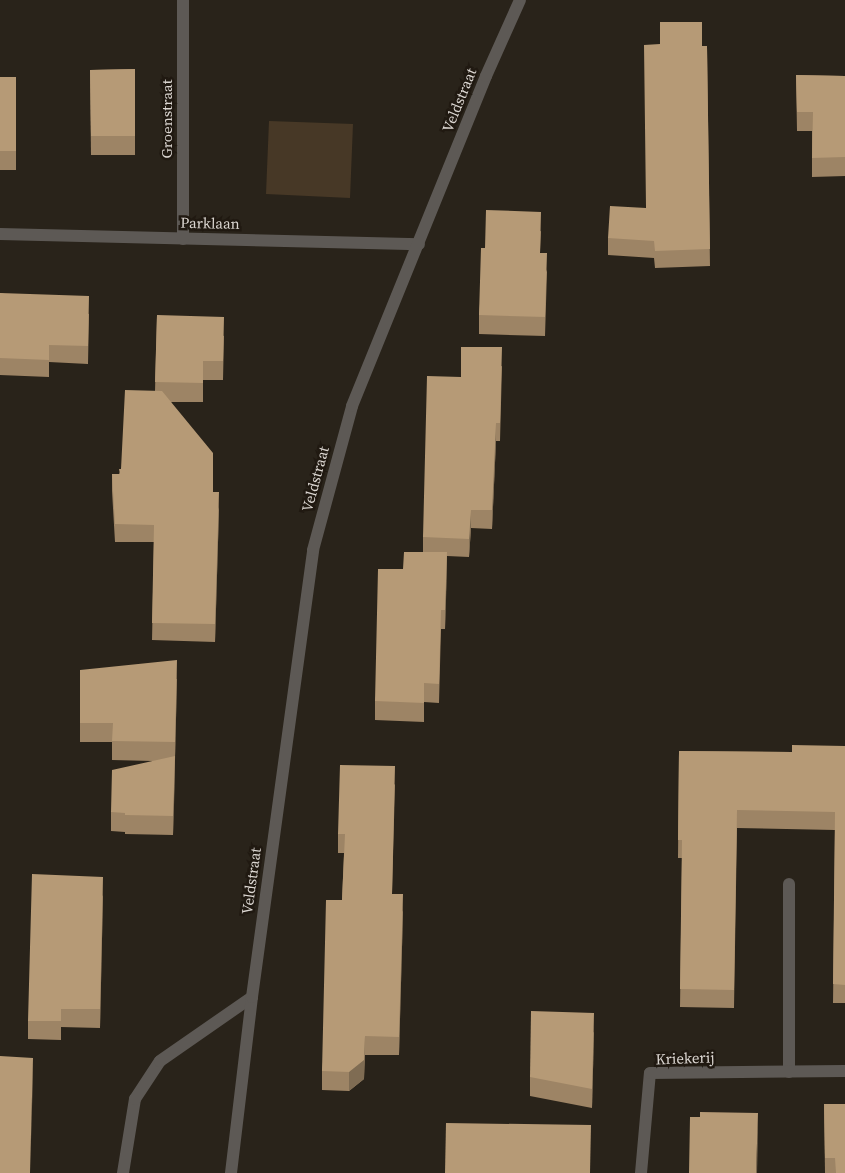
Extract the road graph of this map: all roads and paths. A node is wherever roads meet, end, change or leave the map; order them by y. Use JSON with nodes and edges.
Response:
{"nodes":[{"id":1,"x":183,"y":0,"type":"edge"},
{"id":2,"x":520,"y":0,"type":"edge"},
{"id":3,"x":0,"y":234,"type":"edge"},
{"id":4,"x":183,"y":239,"type":"junction"},
{"id":5,"x":419,"y":244,"type":"junction"},
{"id":6,"x":789,"y":884,"type":"dead end"},
{"id":7,"x":252,"y":997,"type":"junction"},
{"id":8,"x":845,"y":1071,"type":"edge"},
{"id":9,"x":789,"y":1072,"type":"junction"},
{"id":10,"x":123,"y":1173,"type":"edge"},
{"id":11,"x":231,"y":1173,"type":"edge"},
{"id":12,"x":641,"y":1173,"type":"edge"}],
"edges":[{"from":1,"to":4,"type":"street","name":"Groenstraat"},
{"from":2,"to":5,"type":"street","name":"Veldstraat"},
{"from":3,"to":4,"type":"street","name":"Parklaan"},
{"from":4,"to":5,"type":"street","name":"Parklaan"},
{"from":5,"to":7,"type":"street","name":"Veldstraat"},
{"from":6,"to":9,"type":"street"},
{"from":7,"to":10,"type":"street"},
{"from":7,"to":11,"type":"street","name":"Veldstraat"},
{"from":8,"to":9,"type":"street","name":"Kriekerij"},
{"from":9,"to":12,"type":"street","name":"Kriekerij"}]}
